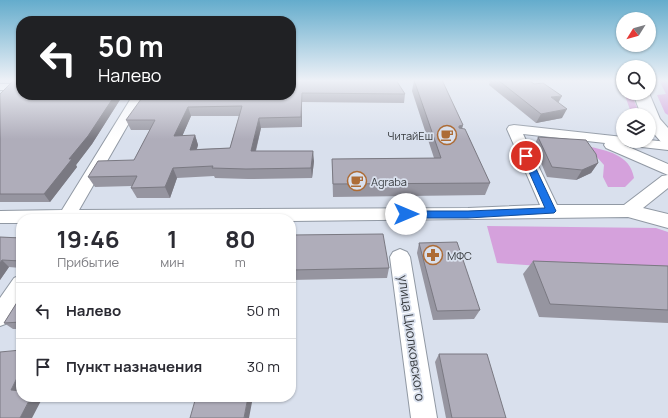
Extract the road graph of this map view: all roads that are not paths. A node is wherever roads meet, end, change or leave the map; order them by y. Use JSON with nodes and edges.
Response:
{"nodes":[{"id":1,"x":136,"y":100,"type":"edge"},
{"id":2,"x":644,"y":100,"type":"edge"},
{"id":3,"x":654,"y":100,"type":"edge"},
{"id":4,"x":668,"y":120,"type":"edge"},
{"id":5,"x":594,"y":139,"type":"junction"},
{"id":6,"x":668,"y":139,"type":"edge"},
{"id":7,"x":668,"y":146,"type":"edge"},
{"id":8,"x":668,"y":170,"type":"edge"},
{"id":9,"x":668,"y":180,"type":"edge"},
{"id":10,"x":551,"y":211,"type":"junction"},
{"id":11,"x":628,"y":211,"type":"junction"},
{"id":12,"x":68,"y":214,"type":"edge"},
{"id":13,"x":296,"y":215,"type":"edge"},
{"id":14,"x":0,"y":217,"type":"edge"},
{"id":15,"x":16,"y":217,"type":"edge"},
{"id":16,"x":668,"y":221,"type":"edge"},
{"id":17,"x":400,"y":257,"type":"dead end"},
{"id":18,"x":16,"y":292,"type":"edge"},
{"id":19,"x":0,"y":316,"type":"edge"},
{"id":20,"x":424,"y":418,"type":"edge"}],
"edges":[{"from":1,"to":12,"type":"street"},
{"from":2,"to":6,"type":"main road"},
{"from":3,"to":4,"type":"main road"},
{"from":5,"to":7,"type":"street"},
{"from":5,"to":8,"type":"street"},
{"from":5,"to":10,"type":"street"},
{"from":9,"to":11,"type":"street"},
{"from":10,"to":11,"type":"street"},
{"from":10,"to":13,"type":"street"},
{"from":11,"to":16,"type":"street"},
{"from":14,"to":15,"type":"street"},
{"from":17,"to":20,"type":"street","name":"улица Циолковского"},
{"from":18,"to":19,"type":"street"}]}
